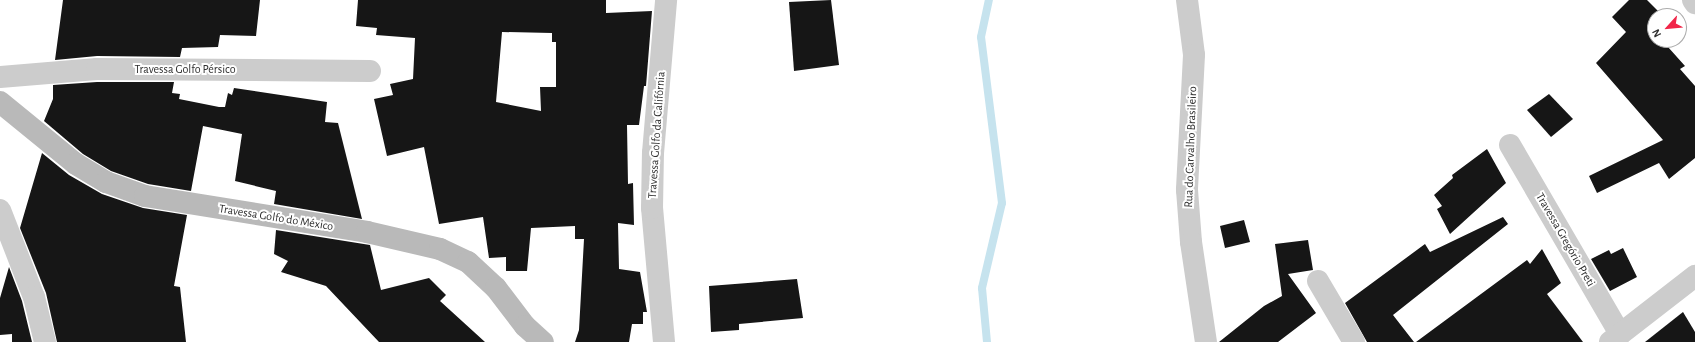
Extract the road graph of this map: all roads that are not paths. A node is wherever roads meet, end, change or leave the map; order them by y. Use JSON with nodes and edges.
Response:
{"nodes":[{"id":1,"x":666,"y":0,"type":"edge"},
{"id":2,"x":1187,"y":0,"type":"edge"},
{"id":3,"x":1693,"y":0,"type":"edge"},
{"id":4,"x":1695,"y":3,"type":"edge"},
{"id":5,"x":370,"y":71,"type":"dead end"},
{"id":6,"x":0,"y":77,"type":"edge"},
{"id":7,"x":0,"y":102,"type":"edge"},
{"id":8,"x":1510,"y":145,"type":"dead end"},
{"id":9,"x":0,"y":210,"type":"edge"},
{"id":10,"x":1695,"y":276,"type":"edge"},
{"id":11,"x":1318,"y":281,"type":"dead end"},
{"id":12,"x":1615,"y":338,"type":"edge"},
{"id":13,"x":45,"y":342,"type":"edge"},
{"id":14,"x":543,"y":342,"type":"edge"},
{"id":15,"x":664,"y":342,"type":"edge"},
{"id":16,"x":1206,"y":342,"type":"edge"},
{"id":17,"x":1354,"y":342,"type":"edge"}],
"edges":[{"from":1,"to":15,"type":"street","name":"Travessa Golfo da Califórnia"},
{"from":2,"to":16,"type":"street","name":"Rua do Carvalho Brasileiro"},
{"from":3,"to":4,"type":"street"},
{"from":5,"to":6,"type":"street","name":"Travessa Golfo Pérsico"},
{"from":7,"to":14,"type":"street","name":"Travessa Golfo do México"},
{"from":8,"to":12,"type":"street","name":"Travessa Gregório Preti"},
{"from":9,"to":13,"type":"street"},
{"from":10,"to":12,"type":"street"},
{"from":11,"to":17,"type":"street"}]}
